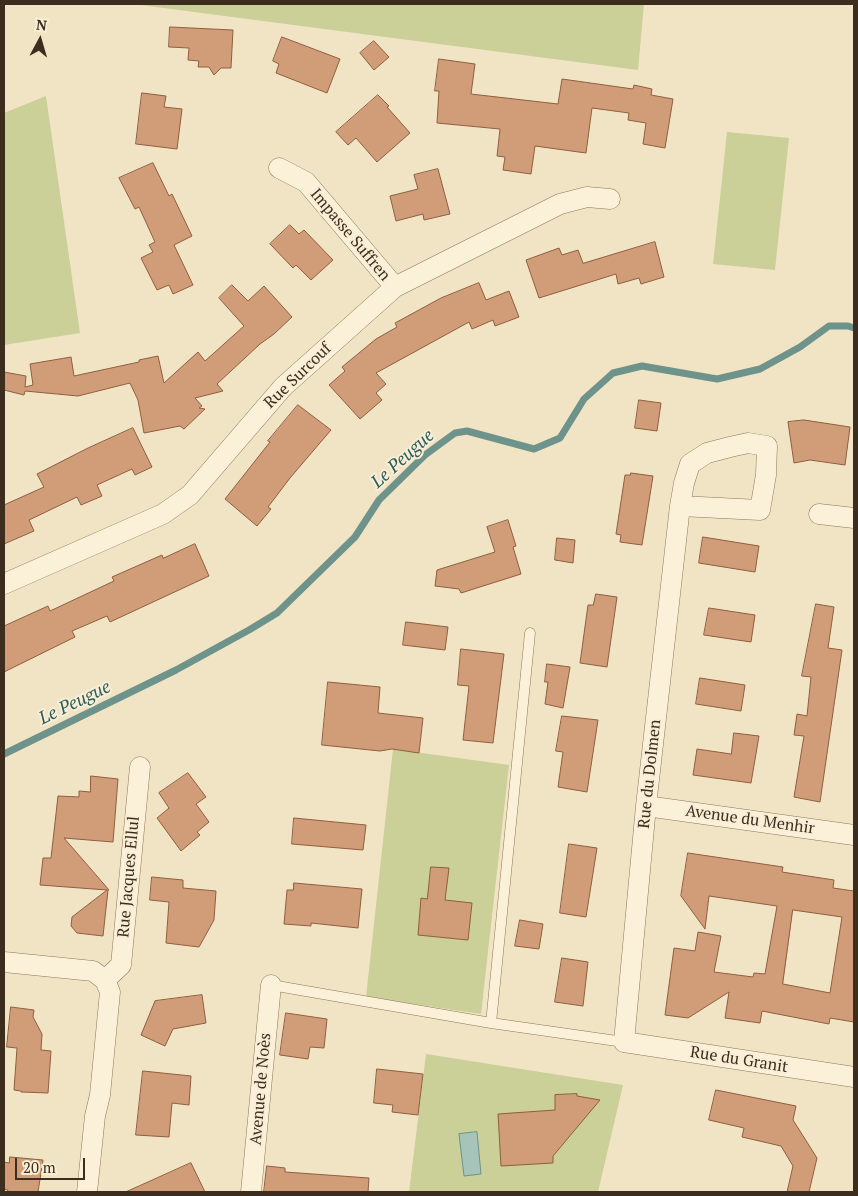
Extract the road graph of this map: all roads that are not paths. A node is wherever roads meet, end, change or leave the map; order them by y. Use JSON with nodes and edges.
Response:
{"nodes":[{"id":1,"x":279,"y":168,"type":"dead end"},
{"id":2,"x":610,"y":199,"type":"dead end"},
{"id":3,"x":395,"y":287,"type":"junction"},
{"id":4,"x":680,"y":506,"type":"junction"},
{"id":5,"x":819,"y":514,"type":"dead end"},
{"id":6,"x":854,"y":518,"type":"edge"},
{"id":7,"x":4,"y":584,"type":"edge"},
{"id":8,"x":530,"y":633,"type":"dead end"},
{"id":9,"x":140,"y":767,"type":"dead end"},
{"id":10,"x":646,"y":806,"type":"junction"},
{"id":11,"x":854,"y":835,"type":"edge"},
{"id":12,"x":4,"y":962,"type":"edge"},
{"id":13,"x":105,"y":980,"type":"junction"},
{"id":14,"x":271,"y":985,"type":"joint"},
{"id":15,"x":491,"y":1023,"type":"junction"},
{"id":16,"x":624,"y":1042,"type":"junction"},
{"id":17,"x":854,"y":1077,"type":"edge"},
{"id":18,"x":87,"y":1192,"type":"edge"},
{"id":19,"x":251,"y":1192,"type":"edge"}],
"edges":[{"from":1,"to":3,"type":"street","name":"Impasse Suffren"},
{"from":2,"to":3,"type":"street","name":"Rue Surcouf"},
{"from":3,"to":7,"type":"street","name":"Rue Surcouf"},
{"from":4,"to":4,"type":"street","name":"Rue du Dolmen"},
{"from":4,"to":10,"type":"street","name":"Rue du Dolmen"},
{"from":5,"to":6,"type":"street"},
{"from":8,"to":15,"type":"lane"},
{"from":9,"to":13,"type":"street","name":"Rue Jacques Ellul"},
{"from":10,"to":11,"type":"street","name":"Avenue du Menhir"},
{"from":10,"to":16,"type":"street","name":"Rue du Dolmen"},
{"from":12,"to":13,"type":"street"},
{"from":13,"to":18,"type":"street"},
{"from":14,"to":15,"type":"lane"},
{"from":14,"to":19,"type":"street","name":"Avenue de Noès"},
{"from":15,"to":16,"type":"lane"},
{"from":16,"to":17,"type":"street","name":"Rue du Granit"}]}
